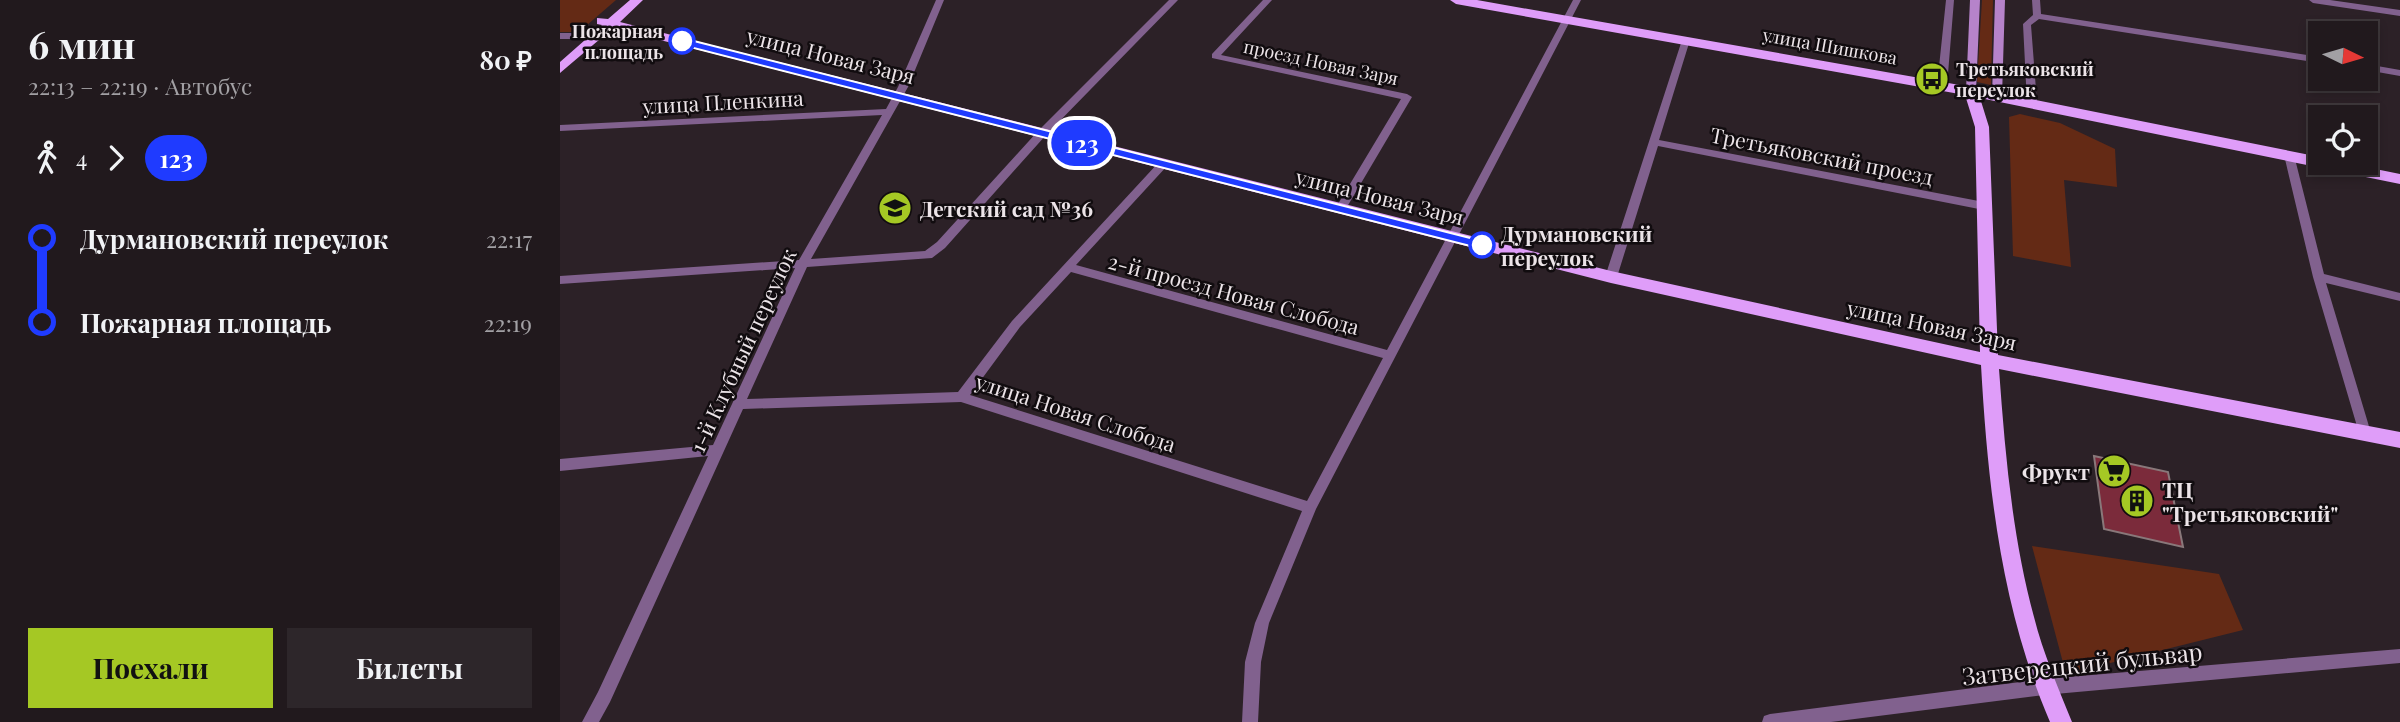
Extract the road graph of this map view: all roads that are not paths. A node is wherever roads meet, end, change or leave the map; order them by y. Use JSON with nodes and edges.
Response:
{"nodes":[{"id":1,"x":625,"y":0,"type":"edge"},
{"id":2,"x":637,"y":0,"type":"edge"},
{"id":3,"x":940,"y":0,"type":"edge"},
{"id":4,"x":1174,"y":0,"type":"edge"},
{"id":5,"x":1268,"y":0,"type":"edge"},
{"id":6,"x":1456,"y":0,"type":"edge"},
{"id":7,"x":1577,"y":0,"type":"edge"},
{"id":8,"x":1947,"y":0,"type":"edge"},
{"id":9,"x":1975,"y":0,"type":"edge"},
{"id":10,"x":2000,"y":0,"type":"edge"},
{"id":11,"x":2036,"y":0,"type":"edge"},
{"id":12,"x":2313,"y":0,"type":"edge"},
{"id":13,"x":2400,"y":13,"type":"edge"},
{"id":14,"x":2037,"y":16,"type":"junction"},
{"id":15,"x":1567,"y":19,"type":"junction"},
{"id":16,"x":607,"y":22,"type":"junction"},
{"id":17,"x":560,"y":36,"type":"edge"},
{"id":18,"x":588,"y":39,"type":"junction"},
{"id":19,"x":1686,"y":40,"type":"junction"},
{"id":20,"x":560,"y":56,"type":"edge"},
{"id":21,"x":2308,"y":58,"type":"edge"},
{"id":22,"x":560,"y":69,"type":"edge"},
{"id":23,"x":2378,"y":69,"type":"edge"},
{"id":24,"x":2400,"y":73,"type":"edge"},
{"id":25,"x":1942,"y":86,"type":"junction"},
{"id":26,"x":1971,"y":91,"type":"junction"},
{"id":27,"x":898,"y":96,"type":"junction"},
{"id":28,"x":1997,"y":96,"type":"junction"},
{"id":29,"x":2032,"y":103,"type":"junction"},
{"id":30,"x":887,"y":112,"type":"junction"},
{"id":31,"x":1982,"y":127,"type":"junction"},
{"id":32,"x":560,"y":128,"type":"edge"},
{"id":33,"x":1042,"y":132,"type":"junction"},
{"id":34,"x":1654,"y":142,"type":"junction"},
{"id":35,"x":2289,"y":155,"type":"junction"},
{"id":36,"x":2308,"y":159,"type":"edge"},
{"id":37,"x":1163,"y":164,"type":"junction"},
{"id":38,"x":2378,"y":174,"type":"edge"},
{"id":39,"x":2400,"y":179,"type":"edge"},
{"id":40,"x":1984,"y":206,"type":"junction"},
{"id":41,"x":1340,"y":209,"type":"junction"},
{"id":42,"x":1453,"y":238,"type":"junction"},
{"id":43,"x":803,"y":263,"type":"junction"},
{"id":44,"x":1068,"y":267,"type":"junction"},
{"id":45,"x":1611,"y":276,"type":"junction"},
{"id":46,"x":2319,"y":277,"type":"junction"},
{"id":47,"x":560,"y":280,"type":"edge"},
{"id":48,"x":2400,"y":297,"type":"edge"},
{"id":49,"x":1389,"y":355,"type":"junction"},
{"id":50,"x":1988,"y":360,"type":"junction"},
{"id":51,"x":961,"y":397,"type":"junction"},
{"id":52,"x":739,"y":404,"type":"junction"},
{"id":53,"x":2365,"y":433,"type":"junction"},
{"id":54,"x":2400,"y":440,"type":"edge"},
{"id":55,"x":717,"y":450,"type":"junction"},
{"id":56,"x":560,"y":465,"type":"edge"},
{"id":57,"x":1310,"y":508,"type":"junction"},
{"id":58,"x":2400,"y":656,"type":"edge"},
{"id":59,"x":2045,"y":687,"type":"junction"},
{"id":60,"x":590,"y":722,"type":"edge"},
{"id":61,"x":1250,"y":722,"type":"edge"},
{"id":62,"x":1770,"y":722,"type":"edge"},
{"id":63,"x":2061,"y":722,"type":"edge"}],
"edges":[{"from":1,"to":16,"type":"main road"},
{"from":2,"to":16,"type":"main road"},
{"from":3,"to":27,"type":"street","name":"1-й Клубный переулок"},
{"from":4,"to":33,"type":"street"},
{"from":5,"to":41,"type":"street","name":"проезд Новая Заря"},
{"from":6,"to":15,"type":"main road","name":"улица Шишкова"},
{"from":7,"to":15,"type":"street"},
{"from":8,"to":25,"type":"street"},
{"from":9,"to":26,"type":"main road"},
{"from":10,"to":28,"type":"main road"},
{"from":11,"to":14,"type":"street"},
{"from":12,"to":13,"type":"street"},
{"from":14,"to":21,"type":"street"},
{"from":14,"to":29,"type":"street"},
{"from":15,"to":19,"type":"main road","name":"улица Шишкова"},
{"from":15,"to":42,"type":"street"},
{"from":16,"to":18,"type":"main road"},
{"from":16,"to":27,"type":"main road","name":"улица Новая Заря"},
{"from":17,"to":18,"type":"street"},
{"from":18,"to":20,"type":"main road"},
{"from":18,"to":22,"type":"main road"},
{"from":19,"to":25,"type":"main road","name":"улица Шишкова"},
{"from":19,"to":34,"type":"street"},
{"from":23,"to":24,"type":"street"},
{"from":25,"to":26,"type":"main road","name":"улица Шишкова"},
{"from":26,"to":28,"type":"main road","name":"улица Шишкова"},
{"from":26,"to":31,"type":"main road"},
{"from":27,"to":30,"type":"street","name":"1-й Клубный переулок"},
{"from":27,"to":33,"type":"main road","name":"улица Новая Заря"},
{"from":28,"to":29,"type":"main road","name":"улица Шишкова"},
{"from":28,"to":31,"type":"main road"},
{"from":29,"to":35,"type":"main road","name":"улица Шишкова"},
{"from":30,"to":32,"type":"street","name":"улица Пленкина"},
{"from":30,"to":43,"type":"street","name":"1-й Клубный переулок"},
{"from":31,"to":40,"type":"main road"},
{"from":33,"to":37,"type":"main road","name":"улица Новая Заря"},
{"from":33,"to":43,"type":"street"},
{"from":34,"to":40,"type":"street","name":"Третьяковский проезд"},
{"from":34,"to":45,"type":"street"},
{"from":35,"to":36,"type":"main road","name":"улица Шишкова"},
{"from":35,"to":46,"type":"street"},
{"from":37,"to":41,"type":"main road","name":"улица Новая Заря"},
{"from":37,"to":44,"type":"street"},
{"from":38,"to":39,"type":"main road","name":"улица Шишкова"},
{"from":40,"to":50,"type":"main road"},
{"from":41,"to":42,"type":"main road","name":"улица Новая Заря"},
{"from":42,"to":45,"type":"main road","name":"улица Новая Заря"},
{"from":42,"to":49,"type":"street"},
{"from":43,"to":47,"type":"street"},
{"from":43,"to":52,"type":"street","name":"1-й Клубный переулок"},
{"from":44,"to":49,"type":"street","name":"2-й проезд Новая Слобода"},
{"from":44,"to":51,"type":"street"},
{"from":45,"to":50,"type":"main road","name":"улица Новая Заря"},
{"from":46,"to":48,"type":"street"},
{"from":46,"to":53,"type":"street"},
{"from":49,"to":57,"type":"street"},
{"from":50,"to":53,"type":"main road","name":"улица Новая Заря"},
{"from":50,"to":59,"type":"main road"},
{"from":51,"to":52,"type":"street","name":"улица Новая Слобода"},
{"from":51,"to":57,"type":"street","name":"улица Новая Слобода"},
{"from":52,"to":55,"type":"street","name":"1-й Клубный переулок"},
{"from":53,"to":54,"type":"main road","name":"улица Новая Заря"},
{"from":55,"to":56,"type":"street"},
{"from":55,"to":60,"type":"street","name":"1-й Клубный переулок"},
{"from":57,"to":61,"type":"street"},
{"from":58,"to":59,"type":"street","name":"Затверецкий бульвар"},
{"from":59,"to":62,"type":"street","name":"Затверецкий бульвар"},
{"from":59,"to":63,"type":"main road"}]}
